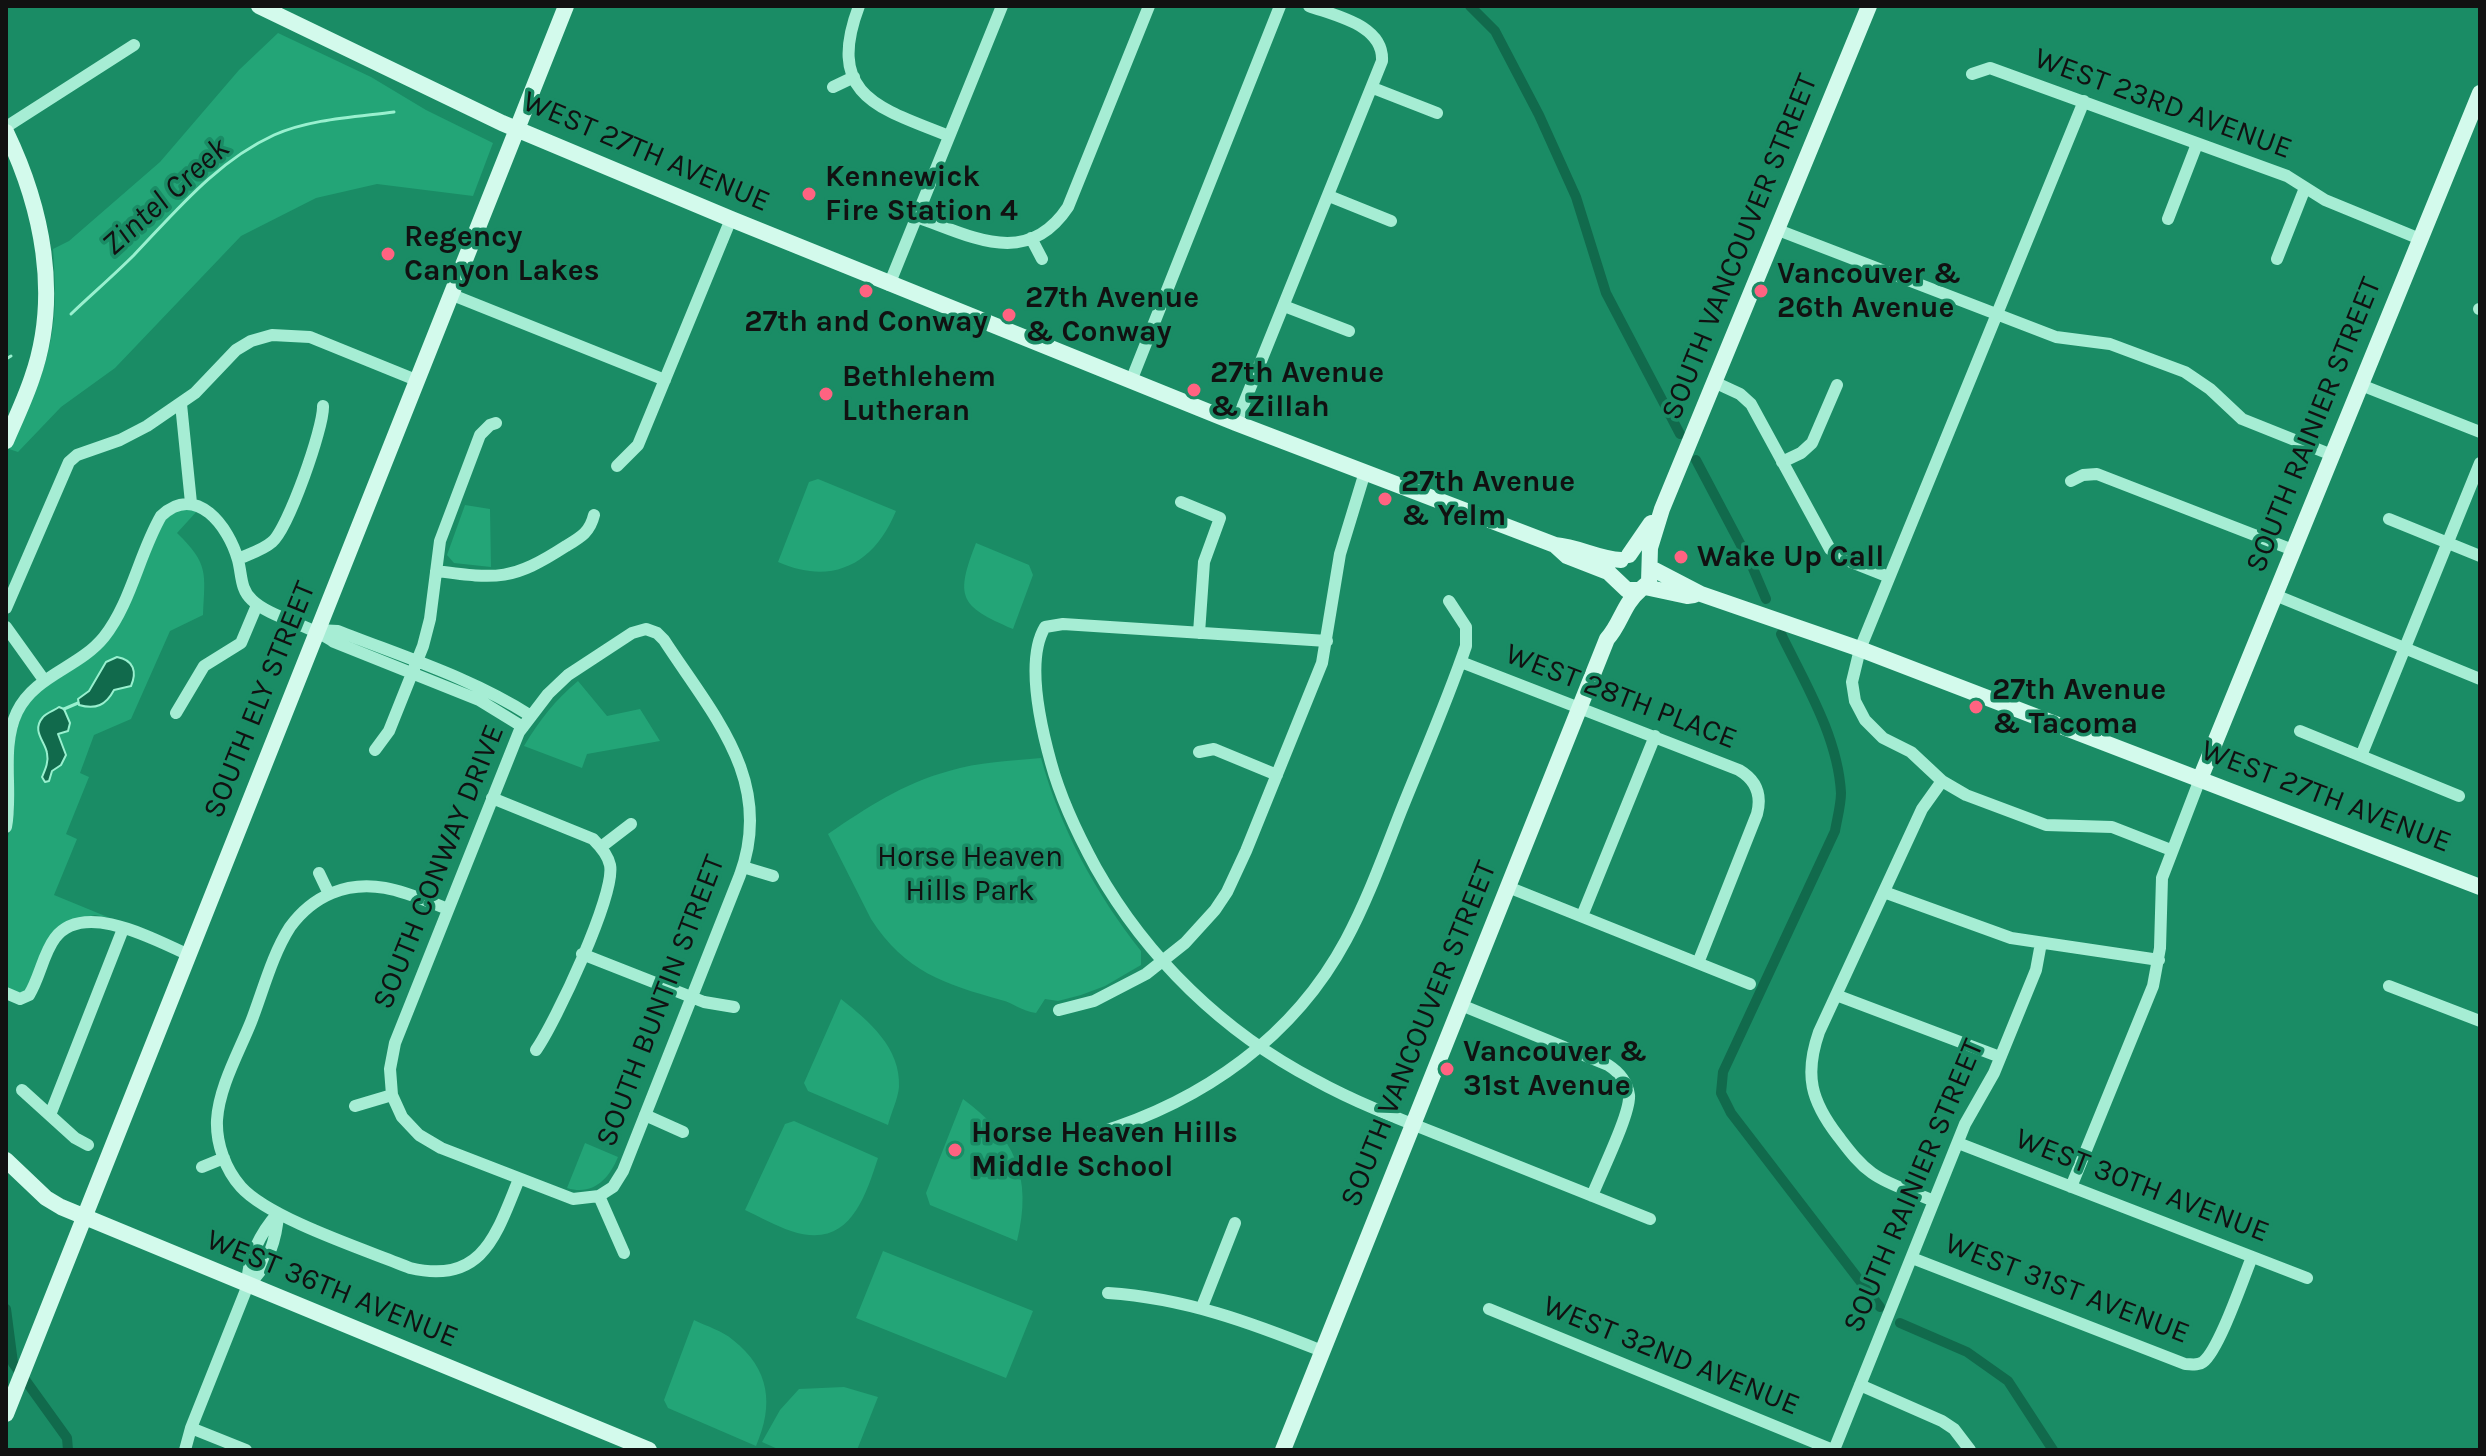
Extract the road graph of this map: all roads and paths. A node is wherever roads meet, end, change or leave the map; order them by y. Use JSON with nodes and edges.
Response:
{"nodes":[{"id":1,"x":259,"y":6,"type":"edge"},
{"id":2,"x":566,"y":6,"type":"edge"},
{"id":3,"x":859,"y":6,"type":"edge"},
{"id":4,"x":1002,"y":6,"type":"edge"},
{"id":5,"x":1149,"y":6,"type":"edge"},
{"id":6,"x":1280,"y":6,"type":"edge"},
{"id":7,"x":1309,"y":6,"type":"edge"},
{"id":8,"x":1869,"y":6,"type":"edge"},
{"id":9,"x":134,"y":45,"type":"dead end"},
{"id":10,"x":1972,"y":74,"type":"dead end"},
{"id":11,"x":854,"y":77,"type":"junction"},
{"id":12,"x":833,"y":87,"type":"dead end"},
{"id":13,"x":1373,"y":88,"type":"junction"},
{"id":14,"x":2480,"y":93,"type":"edge"},
{"id":15,"x":2084,"y":101,"type":"junction"},
{"id":16,"x":1437,"y":113,"type":"dead end"},
{"id":17,"x":516,"y":128,"type":"junction"},
{"id":18,"x":6,"y":129,"type":"edge"},
{"id":19,"x":949,"y":136,"type":"junction"},
{"id":20,"x":2197,"y":144,"type":"junction"},
{"id":21,"x":2305,"y":188,"type":"junction"},
{"id":22,"x":1329,"y":196,"type":"junction"},
{"id":23,"x":917,"y":217,"type":"junction"},
{"id":24,"x":731,"y":219,"type":"junction"},
{"id":25,"x":2168,"y":219,"type":"dead end"},
{"id":26,"x":1391,"y":221,"type":"dead end"},
{"id":27,"x":1778,"y":230,"type":"junction"},
{"id":28,"x":1031,"y":238,"type":"junction"},
{"id":29,"x":2420,"y":239,"type":"junction"},
{"id":30,"x":1042,"y":259,"type":"dead end"},
{"id":31,"x":2277,"y":259,"type":"dead end"},
{"id":32,"x":889,"y":285,"type":"junction"},
{"id":33,"x":450,"y":294,"type":"junction"},
{"id":34,"x":1284,"y":306,"type":"junction"},
{"id":35,"x":1997,"y":314,"type":"junction"},
{"id":36,"x":1349,"y":331,"type":"dead end"},
{"id":37,"x":416,"y":380,"type":"junction"},
{"id":38,"x":665,"y":380,"type":"junction"},
{"id":39,"x":1131,"y":381,"type":"junction"},
{"id":40,"x":1714,"y":382,"type":"junction"},
{"id":41,"x":1837,"y":385,"type":"dead end"},
{"id":42,"x":2361,"y":385,"type":"junction"},
{"id":43,"x":181,"y":404,"type":"junction"},
{"id":44,"x":323,"y":406,"type":"dead end"},
{"id":45,"x":496,"y":423,"type":"dead end"},
{"id":46,"x":1236,"y":423,"type":"junction"},
{"id":47,"x":2480,"y":432,"type":"edge"},
{"id":48,"x":6,"y":441,"type":"edge"},
{"id":49,"x":2332,"y":455,"type":"junction"},
{"id":50,"x":1782,"y":462,"type":"junction"},
{"id":51,"x":2480,"y":463,"type":"edge"},
{"id":52,"x":617,"y":466,"type":"dead end"},
{"id":53,"x":1365,"y":472,"type":"junction"},
{"id":54,"x":2071,"y":481,"type":"dead end"},
{"id":55,"x":1181,"y":502,"type":"dead end"},
{"id":56,"x":191,"y":503,"type":"junction"},
{"id":57,"x":1662,"y":509,"type":"junction"},
{"id":58,"x":594,"y":515,"type":"dead end"},
{"id":59,"x":2389,"y":519,"type":"dead end"},
{"id":60,"x":2448,"y":543,"type":"junction"},
{"id":61,"x":1555,"y":545,"type":"junction"},
{"id":62,"x":2293,"y":550,"type":"junction"},
{"id":63,"x":2480,"y":556,"type":"edge"},
{"id":64,"x":1625,"y":558,"type":"junction"},
{"id":65,"x":238,"y":559,"type":"junction"},
{"id":66,"x":1650,"y":566,"type":"junction"},
{"id":67,"x":436,"y":571,"type":"junction"},
{"id":68,"x":1889,"y":577,"type":"junction"},
{"id":69,"x":1619,"y":583,"type":"junction"},
{"id":70,"x":1642,"y":588,"type":"junction"},
{"id":71,"x":1701,"y":594,"type":"junction"},
{"id":72,"x":2275,"y":595,"type":"junction"},
{"id":73,"x":1449,"y":601,"type":"dead end"},
{"id":74,"x":257,"y":605,"type":"junction"},
{"id":75,"x":6,"y":608,"type":"edge"},
{"id":76,"x":6,"y":627,"type":"edge"},
{"id":77,"x":317,"y":630,"type":"junction"},
{"id":78,"x":1199,"y":633,"type":"junction"},
{"id":79,"x":1607,"y":639,"type":"junction"},
{"id":80,"x":1327,"y":641,"type":"junction"},
{"id":81,"x":2405,"y":648,"type":"junction"},
{"id":82,"x":1860,"y":649,"type":"junction"},
{"id":83,"x":1461,"y":662,"type":"junction"},
{"id":84,"x":414,"y":668,"type":"junction"},
{"id":85,"x":2480,"y":679,"type":"edge"},
{"id":86,"x":44,"y":680,"type":"junction"},
{"id":87,"x":11,"y":709,"type":"edge"},
{"id":88,"x":1579,"y":710,"type":"junction"},
{"id":89,"x":176,"y":713,"type":"dead end"},
{"id":90,"x":527,"y":721,"type":"junction"},
{"id":91,"x":2300,"y":731,"type":"dead end"},
{"id":92,"x":1655,"y":736,"type":"junction"},
{"id":93,"x":375,"y":750,"type":"dead end"},
{"id":94,"x":1199,"y":752,"type":"dead end"},
{"id":95,"x":2361,"y":756,"type":"junction"},
{"id":96,"x":7,"y":757,"type":"edge"},
{"id":97,"x":1277,"y":775,"type":"junction"},
{"id":98,"x":2200,"y":779,"type":"junction"},
{"id":99,"x":1942,"y":781,"type":"junction"},
{"id":100,"x":2459,"y":796,"type":"dead end"},
{"id":101,"x":492,"y":798,"type":"junction"},
{"id":102,"x":751,"y":814,"type":"joint"},
{"id":103,"x":631,"y":824,"type":"dead end"},
{"id":104,"x":6,"y":827,"type":"edge"},
{"id":105,"x":601,"y":847,"type":"junction"},
{"id":106,"x":2171,"y":850,"type":"junction"},
{"id":107,"x":743,"y":867,"type":"junction"},
{"id":108,"x":319,"y":873,"type":"dead end"},
{"id":109,"x":773,"y":876,"type":"dead end"},
{"id":110,"x":1508,"y":887,"type":"junction"},
{"id":111,"x":2480,"y":887,"type":"edge"},
{"id":112,"x":1884,"y":892,"type":"junction"},
{"id":113,"x":329,"y":894,"type":"junction"},
{"id":114,"x":450,"y":915,"type":"junction"},
{"id":115,"x":1582,"y":916,"type":"junction"},
{"id":116,"x":123,"y":929,"type":"junction"},
{"id":117,"x":2041,"y":943,"type":"junction"},
{"id":118,"x":582,"y":954,"type":"junction"},
{"id":119,"x":189,"y":955,"type":"junction"},
{"id":120,"x":2159,"y":960,"type":"junction"},
{"id":121,"x":1163,"y":962,"type":"junction"},
{"id":122,"x":1698,"y":963,"type":"junction"},
{"id":123,"x":1750,"y":984,"type":"dead end"},
{"id":124,"x":2389,"y":986,"type":"dead end"},
{"id":125,"x":6,"y":993,"type":"edge"},
{"id":126,"x":1836,"y":995,"type":"junction"},
{"id":127,"x":692,"y":998,"type":"junction"},
{"id":128,"x":1461,"y":1005,"type":"junction"},
{"id":129,"x":734,"y":1007,"type":"dead end"},
{"id":130,"x":1059,"y":1010,"type":"dead end"},
{"id":131,"x":2480,"y":1021,"type":"edge"},
{"id":132,"x":1260,"y":1048,"type":"junction"},
{"id":133,"x":536,"y":1050,"type":"dead end"},
{"id":134,"x":2000,"y":1057,"type":"junction"},
{"id":135,"x":22,"y":1090,"type":"dead end"},
{"id":136,"x":392,"y":1095,"type":"junction"},
{"id":137,"x":355,"y":1106,"type":"dead end"},
{"id":138,"x":50,"y":1115,"type":"junction"},
{"id":139,"x":645,"y":1115,"type":"junction"},
{"id":140,"x":1413,"y":1124,"type":"junction"},
{"id":141,"x":683,"y":1132,"type":"dead end"},
{"id":142,"x":1098,"y":1133,"type":"dead end"},
{"id":143,"x":1958,"y":1143,"type":"junction"},
{"id":144,"x":88,"y":1145,"type":"dead end"},
{"id":145,"x":224,"y":1158,"type":"junction"},
{"id":146,"x":6,"y":1160,"type":"edge"},
{"id":147,"x":202,"y":1167,"type":"dead end"},
{"id":148,"x":519,"y":1179,"type":"junction"},
{"id":149,"x":2071,"y":1187,"type":"junction"},
{"id":150,"x":599,"y":1196,"type":"junction"},
{"id":151,"x":1592,"y":1196,"type":"junction"},
{"id":152,"x":1934,"y":1201,"type":"junction"},
{"id":153,"x":278,"y":1213,"type":"junction"},
{"id":154,"x":86,"y":1218,"type":"junction"},
{"id":155,"x":1650,"y":1219,"type":"dead end"},
{"id":156,"x":1235,"y":1223,"type":"dead end"},
{"id":157,"x":624,"y":1253,"type":"dead end"},
{"id":158,"x":2252,"y":1257,"type":"junction"},
{"id":159,"x":1912,"y":1258,"type":"junction"},
{"id":160,"x":2307,"y":1278,"type":"dead end"},
{"id":161,"x":248,"y":1285,"type":"junction"},
{"id":162,"x":1108,"y":1293,"type":"dead end"},
{"id":163,"x":1202,"y":1307,"type":"junction"},
{"id":164,"x":1489,"y":1309,"type":"dead end"},
{"id":165,"x":1322,"y":1351,"type":"junction"},
{"id":166,"x":1860,"y":1385,"type":"junction"},
{"id":167,"x":6,"y":1414,"type":"edge"},
{"id":168,"x":191,"y":1428,"type":"junction"},
{"id":169,"x":185,"y":1450,"type":"edge"},
{"id":170,"x":246,"y":1450,"type":"edge"},
{"id":171,"x":649,"y":1450,"type":"edge"},
{"id":172,"x":1283,"y":1450,"type":"edge"},
{"id":173,"x":1834,"y":1450,"type":"edge"},
{"id":174,"x":1970,"y":1450,"type":"edge"}],
"edges":[{"from":1,"to":17,"type":"street","name":"WEST 27TH AVENUE"},
{"from":2,"to":17,"type":"street","name":"SOUTH ELY STREET"},
{"from":3,"to":11,"type":"street"},
{"from":4,"to":19,"type":"street"},
{"from":5,"to":28,"type":"street"},
{"from":6,"to":39,"type":"street"},
{"from":7,"to":13,"type":"street"},
{"from":8,"to":27,"type":"street","name":"SOUTH VANCOUVER STREET"},
{"from":9,"to":18,"type":"street"},
{"from":10,"to":15,"type":"street","name":"WEST 23RD AVENUE"},
{"from":11,"to":12,"type":"street"},
{"from":11,"to":19,"type":"street"},
{"from":13,"to":16,"type":"street"},
{"from":13,"to":22,"type":"street"},
{"from":14,"to":29,"type":"street","name":"SOUTH RAINIER STREET"},
{"from":15,"to":20,"type":"street","name":"WEST 23RD AVENUE"},
{"from":15,"to":35,"type":"street"},
{"from":17,"to":24,"type":"street","name":"WEST 27TH AVENUE"},
{"from":17,"to":33,"type":"street","name":"SOUTH ELY STREET"},
{"from":18,"to":48,"type":"street"},
{"from":19,"to":23,"type":"street"},
{"from":20,"to":21,"type":"street","name":"WEST 23RD AVENUE"},
{"from":20,"to":25,"type":"street"},
{"from":21,"to":29,"type":"street","name":"WEST 23RD AVENUE"},
{"from":21,"to":31,"type":"street"},
{"from":22,"to":26,"type":"street"},
{"from":22,"to":34,"type":"street"},
{"from":23,"to":28,"type":"street"},
{"from":23,"to":32,"type":"street"},
{"from":24,"to":32,"type":"street","name":"WEST 27TH AVENUE"},
{"from":24,"to":38,"type":"street"},
{"from":27,"to":35,"type":"street"},
{"from":27,"to":40,"type":"street","name":"SOUTH VANCOUVER STREET"},
{"from":28,"to":30,"type":"street"},
{"from":29,"to":42,"type":"street","name":"SOUTH RAINIER STREET"},
{"from":32,"to":39,"type":"street","name":"WEST 27TH AVENUE"},
{"from":33,"to":37,"type":"street","name":"SOUTH ELY STREET"},
{"from":33,"to":38,"type":"street"},
{"from":34,"to":36,"type":"street"},
{"from":34,"to":46,"type":"street"},
{"from":35,"to":49,"type":"street"},
{"from":35,"to":68,"type":"street"},
{"from":37,"to":43,"type":"street"},
{"from":37,"to":77,"type":"street","name":"SOUTH ELY STREET"},
{"from":38,"to":52,"type":"street"},
{"from":39,"to":46,"type":"street","name":"WEST 27TH AVENUE"},
{"from":40,"to":50,"type":"street"},
{"from":40,"to":57,"type":"street","name":"SOUTH VANCOUVER STREET"},
{"from":41,"to":50,"type":"street"},
{"from":42,"to":47,"type":"street"},
{"from":42,"to":49,"type":"street","name":"SOUTH RAINIER STREET"},
{"from":43,"to":56,"type":"street"},
{"from":43,"to":75,"type":"street"},
{"from":44,"to":65,"type":"street"},
{"from":45,"to":67,"type":"street"},
{"from":46,"to":53,"type":"street","name":"WEST 27TH AVENUE"},
{"from":49,"to":62,"type":"street","name":"SOUTH RAINIER STREET"},
{"from":50,"to":68,"type":"street"},
{"from":51,"to":60,"type":"street"},
{"from":53,"to":61,"type":"street","name":"WEST 27TH AVENUE"},
{"from":53,"to":80,"type":"street"},
{"from":54,"to":62,"type":"street"},
{"from":55,"to":78,"type":"street"},
{"from":56,"to":65,"type":"street"},
{"from":56,"to":86,"type":"street"},
{"from":57,"to":64,"type":"street","name":"SOUTH VANCOUVER STREET"},
{"from":57,"to":66,"type":"street","name":"SOUTH VANCOUVER STREET"},
{"from":58,"to":67,"type":"street"},
{"from":59,"to":60,"type":"street"},
{"from":60,"to":63,"type":"street"},
{"from":60,"to":81,"type":"street"},
{"from":61,"to":64,"type":"street","name":"WEST 27TH AVENUE"},
{"from":61,"to":69,"type":"street","name":"WEST 27TH AVENUE"},
{"from":62,"to":72,"type":"street","name":"SOUTH RAINIER STREET"},
{"from":64,"to":66,"type":"street","name":"WEST 27TH AVENUE"},
{"from":64,"to":69,"type":"street"},
{"from":65,"to":74,"type":"street"},
{"from":66,"to":70,"type":"street"},
{"from":66,"to":71,"type":"street","name":"WEST 27TH AVENUE"},
{"from":67,"to":84,"type":"street"},
{"from":68,"to":82,"type":"street"},
{"from":69,"to":70,"type":"street","name":"WEST 27TH AVENUE"},
{"from":69,"to":79,"type":"street","name":"SOUTH VANCOUVER STREET"},
{"from":70,"to":71,"type":"street","name":"WEST 27TH AVENUE"},
{"from":70,"to":79,"type":"street","name":"SOUTH VANCOUVER STREET"},
{"from":71,"to":82,"type":"street","name":"WEST 27TH AVENUE"},
{"from":72,"to":81,"type":"street"},
{"from":72,"to":98,"type":"street","name":"SOUTH RAINIER STREET"},
{"from":73,"to":83,"type":"street"},
{"from":74,"to":77,"type":"street"},
{"from":74,"to":89,"type":"street"},
{"from":76,"to":86,"type":"street"},
{"from":77,"to":84,"type":"street"},
{"from":77,"to":119,"type":"street","name":"SOUTH ELY STREET"},
{"from":78,"to":80,"type":"street"},
{"from":78,"to":121,"type":"street"},
{"from":79,"to":88,"type":"street","name":"SOUTH VANCOUVER STREET"},
{"from":80,"to":97,"type":"street"},
{"from":81,"to":85,"type":"street"},
{"from":81,"to":95,"type":"street"},
{"from":82,"to":98,"type":"street","name":"WEST 27TH AVENUE"},
{"from":82,"to":99,"type":"street"},
{"from":83,"to":88,"type":"street","name":"WEST 28TH PLACE"},
{"from":83,"to":132,"type":"street"},
{"from":84,"to":90,"type":"street"},
{"from":84,"to":93,"type":"street"},
{"from":86,"to":87,"type":"street"},
{"from":87,"to":96,"type":"street"},
{"from":88,"to":92,"type":"street","name":"WEST 28TH PLACE"},
{"from":88,"to":110,"type":"street","name":"SOUTH VANCOUVER STREET"},
{"from":90,"to":101,"type":"street","name":"SOUTH CONWAY DRIVE"},
{"from":90,"to":102,"type":"street","name":"SOUTH CONWAY DRIVE"},
{"from":91,"to":95,"type":"street"},
{"from":92,"to":115,"type":"street"},
{"from":92,"to":122,"type":"street","name":"WEST 28TH PLACE"},
{"from":94,"to":97,"type":"street"},
{"from":95,"to":100,"type":"street"},
{"from":96,"to":104,"type":"street"},
{"from":97,"to":121,"type":"street"},
{"from":98,"to":106,"type":"street"},
{"from":98,"to":111,"type":"street","name":"WEST 27TH AVENUE"},
{"from":99,"to":106,"type":"street"},
{"from":99,"to":112,"type":"street"},
{"from":101,"to":105,"type":"street"},
{"from":101,"to":114,"type":"street","name":"SOUTH CONWAY DRIVE"},
{"from":102,"to":107,"type":"street","name":"SOUTH BUNTIN STREET"},
{"from":103,"to":105,"type":"street"},
{"from":105,"to":118,"type":"street"},
{"from":106,"to":120,"type":"street"},
{"from":107,"to":109,"type":"street"},
{"from":107,"to":127,"type":"street","name":"SOUTH BUNTIN STREET"},
{"from":108,"to":113,"type":"street"},
{"from":110,"to":115,"type":"street"},
{"from":110,"to":128,"type":"street","name":"SOUTH VANCOUVER STREET"},
{"from":112,"to":117,"type":"street"},
{"from":112,"to":126,"type":"street"},
{"from":113,"to":114,"type":"street"},
{"from":113,"to":145,"type":"street"},
{"from":114,"to":136,"type":"street","name":"SOUTH CONWAY DRIVE"},
{"from":115,"to":122,"type":"street"},
{"from":116,"to":119,"type":"street"},
{"from":116,"to":125,"type":"street"},
{"from":116,"to":138,"type":"street"},
{"from":117,"to":120,"type":"street"},
{"from":117,"to":134,"type":"street","name":"SOUTH RAINIER STREET"},
{"from":118,"to":127,"type":"street"},
{"from":118,"to":133,"type":"street"},
{"from":119,"to":154,"type":"street","name":"SOUTH ELY STREET"},
{"from":120,"to":149,"type":"street"},
{"from":121,"to":130,"type":"street"},
{"from":121,"to":132,"type":"street"},
{"from":122,"to":123,"type":"street"},
{"from":124,"to":131,"type":"street"},
{"from":126,"to":134,"type":"street"},
{"from":126,"to":152,"type":"street"},
{"from":127,"to":129,"type":"street"},
{"from":127,"to":139,"type":"street","name":"SOUTH BUNTIN STREET"},
{"from":128,"to":140,"type":"street","name":"SOUTH VANCOUVER STREET"},
{"from":128,"to":151,"type":"street"},
{"from":132,"to":140,"type":"street"},
{"from":132,"to":142,"type":"street"},
{"from":134,"to":143,"type":"street","name":"SOUTH RAINIER STREET"},
{"from":135,"to":138,"type":"street"},
{"from":136,"to":137,"type":"street"},
{"from":136,"to":148,"type":"street"},
{"from":138,"to":144,"type":"street"},
{"from":139,"to":141,"type":"street"},
{"from":139,"to":150,"type":"street","name":"SOUTH BUNTIN STREET"},
{"from":140,"to":151,"type":"street"},
{"from":140,"to":165,"type":"street","name":"SOUTH VANCOUVER STREET"},
{"from":143,"to":149,"type":"street","name":"WEST 30TH AVENUE"},
{"from":143,"to":152,"type":"street","name":"SOUTH RAINIER STREET"},
{"from":145,"to":147,"type":"street"},
{"from":145,"to":153,"type":"street"},
{"from":146,"to":154,"type":"street","name":"WEST 36TH AVENUE"},
{"from":148,"to":150,"type":"street"},
{"from":148,"to":153,"type":"street"},
{"from":149,"to":158,"type":"street","name":"WEST 30TH AVENUE"},
{"from":150,"to":157,"type":"street"},
{"from":151,"to":155,"type":"street"},
{"from":152,"to":159,"type":"street","name":"SOUTH RAINIER STREET"},
{"from":153,"to":161,"type":"street"},
{"from":154,"to":161,"type":"street","name":"WEST 36TH AVENUE"},
{"from":154,"to":167,"type":"street","name":"SOUTH ELY STREET"},
{"from":156,"to":163,"type":"street"},
{"from":158,"to":159,"type":"street","name":"WEST 31ST AVENUE"},
{"from":158,"to":160,"type":"street","name":"WEST 30TH AVENUE"},
{"from":159,"to":166,"type":"street","name":"SOUTH RAINIER STREET"},
{"from":161,"to":168,"type":"street"},
{"from":161,"to":171,"type":"street","name":"WEST 36TH AVENUE"},
{"from":162,"to":163,"type":"street"},
{"from":163,"to":165,"type":"street"},
{"from":164,"to":173,"type":"street","name":"WEST 32ND AVENUE"},
{"from":165,"to":172,"type":"street","name":"SOUTH VANCOUVER STREET"},
{"from":166,"to":173,"type":"street","name":"SOUTH RAINIER STREET"},
{"from":166,"to":174,"type":"street"},
{"from":168,"to":169,"type":"street"},
{"from":168,"to":170,"type":"street"}]}
